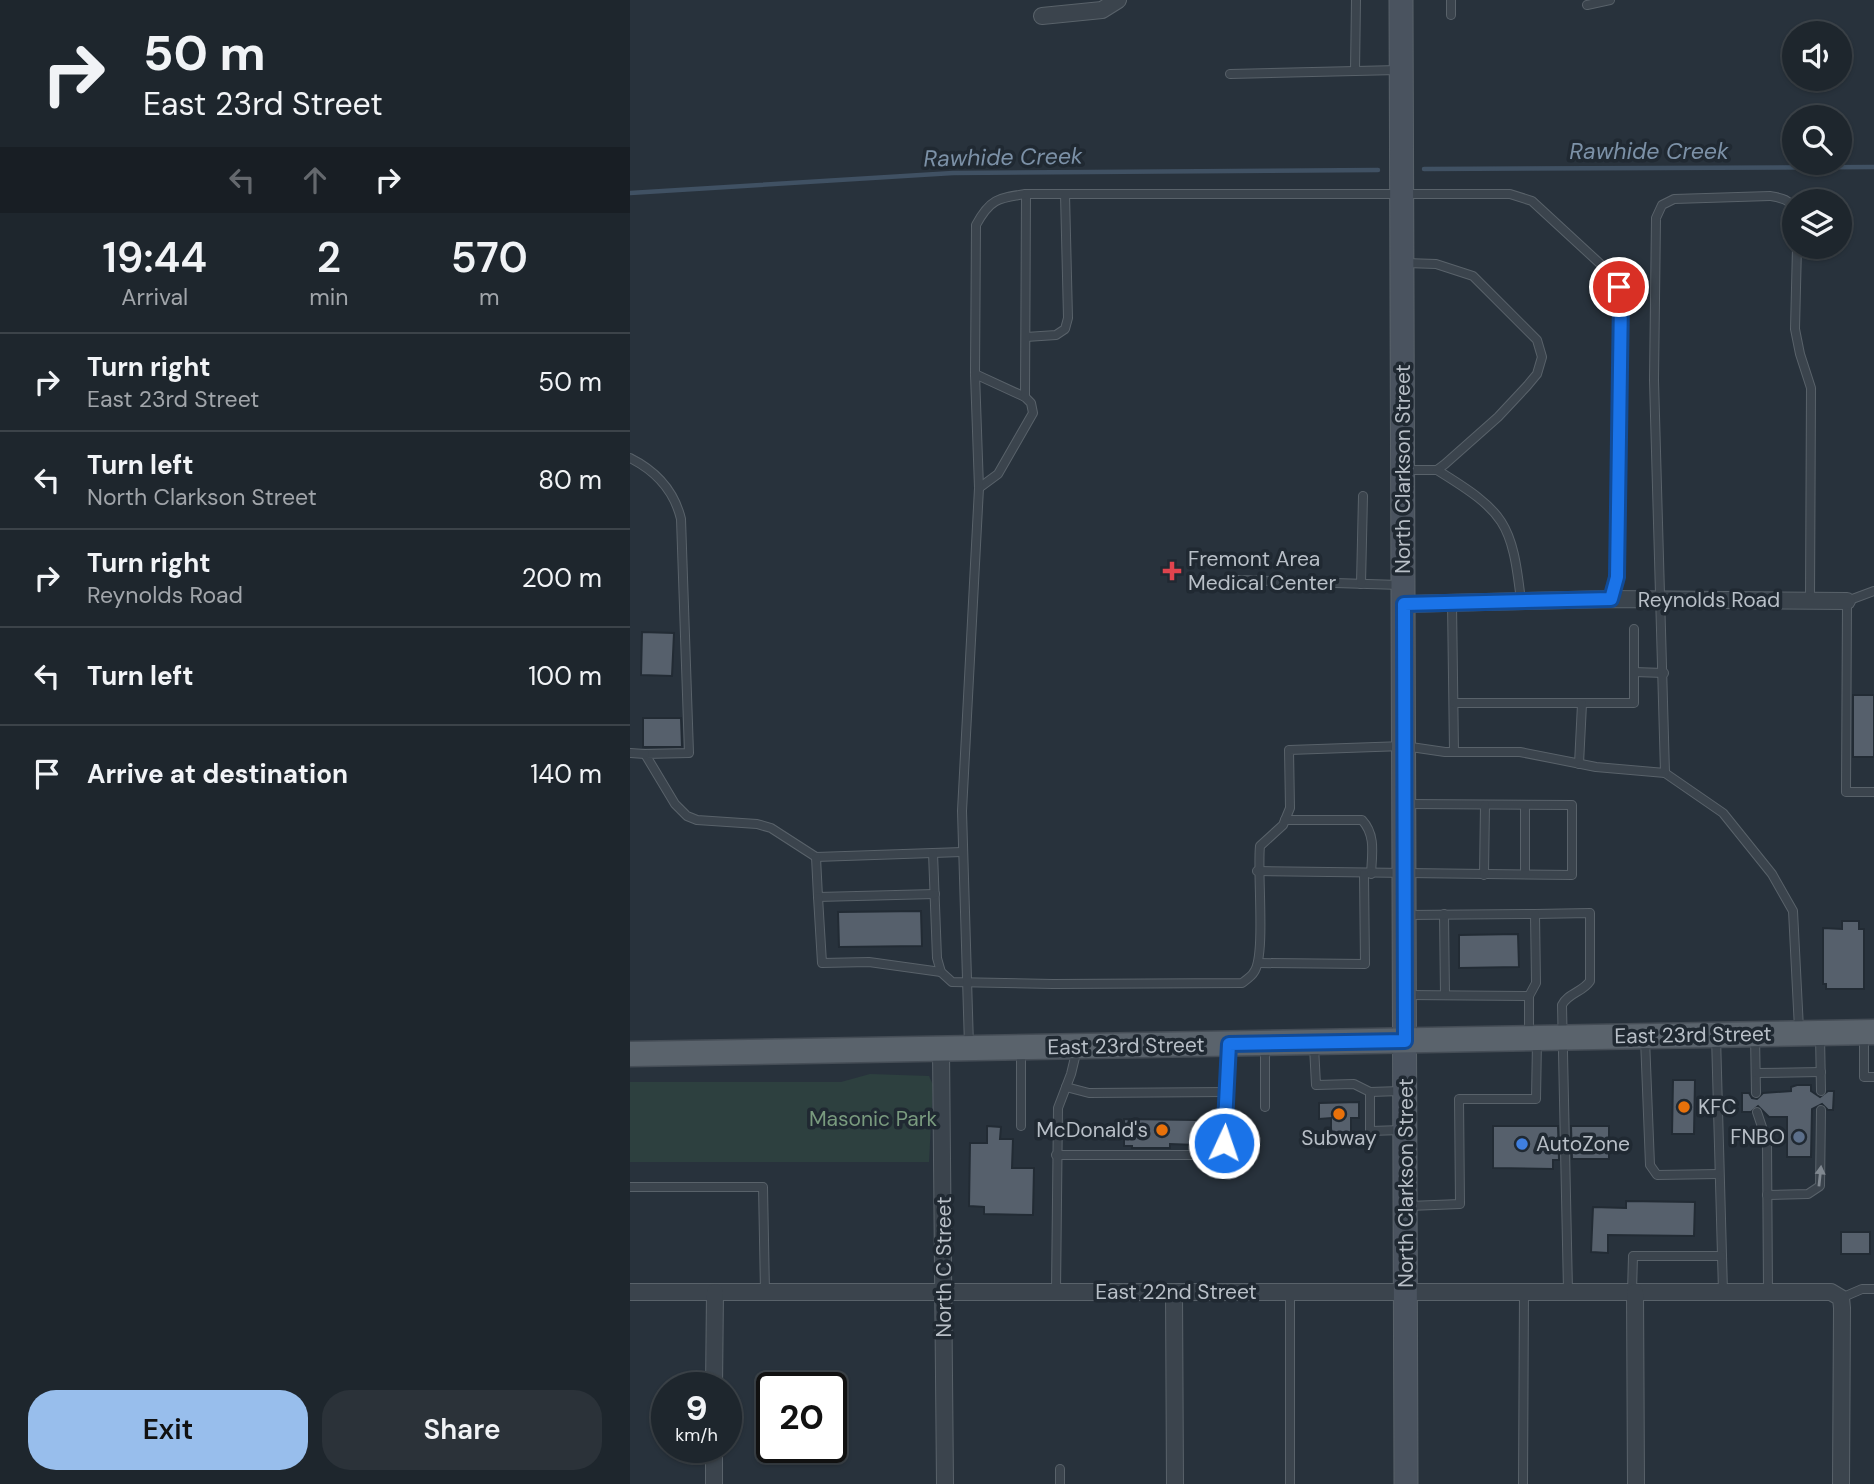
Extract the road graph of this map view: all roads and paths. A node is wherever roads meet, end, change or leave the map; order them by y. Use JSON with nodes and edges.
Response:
{"nodes":[{"id":1,"x":1118,"y":0,"type":"edge"},
{"id":2,"x":1356,"y":0,"type":"edge"},
{"id":3,"x":1401,"y":0,"type":"edge"},
{"id":4,"x":1451,"y":0,"type":"edge"},
{"id":5,"x":1609,"y":0,"type":"edge"},
{"id":6,"x":1587,"y":5,"type":"dead end"},
{"id":7,"x":1451,"y":15,"type":"dead end"},
{"id":8,"x":1042,"y":16,"type":"dead end"},
{"id":9,"x":1402,"y":70,"type":"junction"},
{"id":10,"x":1355,"y":71,"type":"junction"},
{"id":11,"x":1230,"y":74,"type":"dead end"},
{"id":12,"x":1026,"y":194,"type":"junction"},
{"id":13,"x":1065,"y":194,"type":"junction"},
{"id":14,"x":1403,"y":195,"type":"junction"},
{"id":15,"x":1782,"y":198,"type":"edge"},
{"id":16,"x":1797,"y":259,"type":"edge"},
{"id":17,"x":1402,"y":263,"type":"junction"},
{"id":18,"x":1026,"y":337,"type":"junction"},
{"id":19,"x":975,"y":374,"type":"junction"},
{"id":20,"x":1024,"y":397,"type":"junction"},
{"id":21,"x":630,"y":458,"type":"edge"},
{"id":22,"x":1403,"y":470,"type":"junction"},
{"id":23,"x":1437,"y":470,"type":"junction"},
{"id":24,"x":978,"y":488,"type":"junction"},
{"id":25,"x":1363,"y":496,"type":"dead end"},
{"id":26,"x":1237,"y":580,"type":"dead end"},
{"id":27,"x":1361,"y":584,"type":"junction"},
{"id":28,"x":1874,"y":590,"type":"edge"},
{"id":29,"x":1404,"y":595,"type":"junction"},
{"id":30,"x":1611,"y":599,"type":"junction"},
{"id":31,"x":1660,"y":600,"type":"junction"},
{"id":32,"x":1810,"y":600,"type":"junction"},
{"id":33,"x":1521,"y":601,"type":"junction"},
{"id":34,"x":1847,"y":601,"type":"junction"},
{"id":35,"x":1452,"y":603,"type":"junction"},
{"id":36,"x":1634,"y":628,"type":"dead end"},
{"id":37,"x":1634,"y":672,"type":"junction"},
{"id":38,"x":1664,"y":673,"type":"junction"},
{"id":39,"x":1454,"y":704,"type":"junction"},
{"id":40,"x":1582,"y":704,"type":"junction"},
{"id":41,"x":1404,"y":747,"type":"junction"},
{"id":42,"x":1454,"y":752,"type":"junction"},
{"id":43,"x":630,"y":753,"type":"edge"},
{"id":44,"x":645,"y":754,"type":"junction"},
{"id":45,"x":1579,"y":764,"type":"junction"},
{"id":46,"x":1665,"y":773,"type":"junction"},
{"id":47,"x":1874,"y":792,"type":"edge"},
{"id":48,"x":1404,"y":804,"type":"junction"},
{"id":49,"x":1485,"y":804,"type":"junction"},
{"id":50,"x":1525,"y":804,"type":"junction"},
{"id":51,"x":1285,"y":820,"type":"junction"},
{"id":52,"x":962,"y":852,"type":"junction"},
{"id":53,"x":933,"y":853,"type":"junction"},
{"id":54,"x":816,"y":857,"type":"junction"},
{"id":55,"x":1257,"y":871,"type":"junction"},
{"id":56,"x":1368,"y":874,"type":"junction"},
{"id":57,"x":1525,"y":874,"type":"junction"},
{"id":58,"x":1404,"y":875,"type":"junction"},
{"id":59,"x":1484,"y":875,"type":"junction"},
{"id":60,"x":935,"y":894,"type":"junction"},
{"id":61,"x":818,"y":897,"type":"junction"},
{"id":62,"x":1444,"y":914,"type":"junction"},
{"id":63,"x":1535,"y":914,"type":"junction"},
{"id":64,"x":1404,"y":915,"type":"junction"},
{"id":65,"x":1258,"y":963,"type":"junction"},
{"id":66,"x":941,"y":972,"type":"junction"},
{"id":67,"x":969,"y":983,"type":"junction"},
{"id":68,"x":1405,"y":995,"type":"junction"},
{"id":69,"x":1445,"y":995,"type":"junction"},
{"id":70,"x":1529,"y":996,"type":"junction"},
{"id":71,"x":1869,"y":1032,"type":"edge"},
{"id":72,"x":1809,"y":1033,"type":"junction"},
{"id":73,"x":1716,"y":1034,"type":"junction"},
{"id":74,"x":1755,"y":1034,"type":"junction"},
{"id":75,"x":1645,"y":1036,"type":"junction"},
{"id":76,"x":1563,"y":1037,"type":"junction"},
{"id":77,"x":1533,"y":1038,"type":"junction"},
{"id":78,"x":1405,"y":1041,"type":"junction"},
{"id":79,"x":1265,"y":1043,"type":"junction"},
{"id":80,"x":1314,"y":1043,"type":"junction"},
{"id":81,"x":1229,"y":1044,"type":"junction"},
{"id":82,"x":1077,"y":1046,"type":"junction"},
{"id":83,"x":1021,"y":1048,"type":"junction"},
{"id":84,"x":969,"y":1049,"type":"junction"},
{"id":85,"x":941,"y":1050,"type":"junction"},
{"id":86,"x":630,"y":1054,"type":"edge"},
{"id":87,"x":1821,"y":1072,"type":"junction"},
{"id":88,"x":1756,"y":1073,"type":"junction"},
{"id":89,"x":1874,"y":1077,"type":"edge"},
{"id":90,"x":1066,"y":1087,"type":"junction"},
{"id":91,"x":1226,"y":1091,"type":"junction"},
{"id":92,"x":1406,"y":1091,"type":"junction"},
{"id":93,"x":1821,"y":1091,"type":"dead end"},
{"id":94,"x":1370,"y":1092,"type":"junction"},
{"id":95,"x":1756,"y":1093,"type":"dead end"},
{"id":96,"x":1265,"y":1107,"type":"dead end"},
{"id":97,"x":1821,"y":1110,"type":"dead end"},
{"id":98,"x":1757,"y":1112,"type":"dead end"},
{"id":99,"x":1021,"y":1126,"type":"dead end"},
{"id":100,"x":1406,"y":1130,"type":"junction"},
{"id":101,"x":1056,"y":1155,"type":"junction"},
{"id":102,"x":1719,"y":1174,"type":"junction"},
{"id":103,"x":630,"y":1187,"type":"edge"},
{"id":104,"x":1767,"y":1195,"type":"junction"},
{"id":105,"x":1406,"y":1206,"type":"junction"},
{"id":106,"x":1722,"y":1256,"type":"junction"},
{"id":107,"x":1874,"y":1289,"type":"edge"},
{"id":108,"x":1407,"y":1290,"type":"junction"},
{"id":109,"x":1524,"y":1291,"type":"junction"},
{"id":110,"x":1567,"y":1291,"type":"junction"},
{"id":111,"x":630,"y":1292,"type":"edge"},
{"id":112,"x":715,"y":1292,"type":"junction"},
{"id":113,"x":765,"y":1292,"type":"junction"},
{"id":114,"x":1056,"y":1292,"type":"junction"},
{"id":115,"x":1174,"y":1292,"type":"junction"},
{"id":116,"x":1290,"y":1292,"type":"junction"},
{"id":117,"x":1634,"y":1292,"type":"junction"},
{"id":118,"x":1723,"y":1292,"type":"junction"},
{"id":119,"x":1768,"y":1292,"type":"junction"},
{"id":120,"x":946,"y":1293,"type":"junction"},
{"id":121,"x":1840,"y":1297,"type":"junction"},
{"id":122,"x":714,"y":1372,"type":"edge"},
{"id":123,"x":714,"y":1463,"type":"edge"},
{"id":124,"x":1060,"y":1469,"type":"dead end"},
{"id":125,"x":715,"y":1484,"type":"edge"},
{"id":126,"x":945,"y":1484,"type":"edge"},
{"id":127,"x":1060,"y":1484,"type":"edge"},
{"id":128,"x":1175,"y":1484,"type":"edge"},
{"id":129,"x":1290,"y":1484,"type":"edge"},
{"id":130,"x":1406,"y":1484,"type":"edge"},
{"id":131,"x":1523,"y":1484,"type":"edge"},
{"id":132,"x":1636,"y":1484,"type":"edge"},
{"id":133,"x":1841,"y":1484,"type":"edge"}],
"edges":[{"from":1,"to":8,"type":"street"},
{"from":2,"to":10,"type":"lane"},
{"from":3,"to":9,"type":"street","name":"North Clarkson Street"},
{"from":4,"to":7,"type":"lane"},
{"from":5,"to":6,"type":"lane"},
{"from":9,"to":10,"type":"lane"},
{"from":9,"to":14,"type":"street","name":"North Clarkson Street"},
{"from":10,"to":11,"type":"lane"},
{"from":12,"to":13,"type":"lane"},
{"from":12,"to":18,"type":"lane"},
{"from":12,"to":19,"type":"lane"},
{"from":13,"to":14,"type":"lane"},
{"from":13,"to":18,"type":"lane"},
{"from":14,"to":17,"type":"street","name":"North Clarkson Street"},
{"from":14,"to":30,"type":"lane"},
{"from":15,"to":31,"type":"lane"},
{"from":16,"to":32,"type":"lane"},
{"from":17,"to":22,"type":"street","name":"North Clarkson Street"},
{"from":17,"to":23,"type":"lane"},
{"from":18,"to":20,"type":"lane"},
{"from":19,"to":20,"type":"lane"},
{"from":19,"to":24,"type":"lane"},
{"from":20,"to":24,"type":"lane"},
{"from":21,"to":44,"type":"lane"},
{"from":22,"to":23,"type":"lane"},
{"from":22,"to":29,"type":"street","name":"North Clarkson Street"},
{"from":23,"to":33,"type":"lane"},
{"from":24,"to":52,"type":"lane"},
{"from":25,"to":27,"type":"lane"},
{"from":26,"to":27,"type":"lane"},
{"from":27,"to":29,"type":"lane"},
{"from":28,"to":34,"type":"lane"},
{"from":29,"to":35,"type":"street","name":"Reynolds Road"},
{"from":29,"to":41,"type":"street","name":"North Clarkson Street"},
{"from":30,"to":31,"type":"street","name":"Reynolds Road"},
{"from":30,"to":33,"type":"street","name":"Reynolds Road"},
{"from":31,"to":32,"type":"street","name":"Reynolds Road"},
{"from":31,"to":38,"type":"lane"},
{"from":32,"to":34,"type":"street","name":"Reynolds Road"},
{"from":33,"to":35,"type":"street","name":"Reynolds Road"},
{"from":34,"to":47,"type":"lane"},
{"from":35,"to":39,"type":"lane"},
{"from":36,"to":37,"type":"lane"},
{"from":37,"to":38,"type":"lane"},
{"from":37,"to":40,"type":"lane"},
{"from":38,"to":46,"type":"lane"},
{"from":39,"to":40,"type":"lane"},
{"from":39,"to":42,"type":"lane"},
{"from":40,"to":45,"type":"lane"},
{"from":41,"to":42,"type":"lane"},
{"from":41,"to":48,"type":"street","name":"North Clarkson Street"},
{"from":41,"to":51,"type":"lane"},
{"from":42,"to":45,"type":"lane"},
{"from":43,"to":44,"type":"lane"},
{"from":44,"to":54,"type":"lane"},
{"from":45,"to":46,"type":"lane"},
{"from":46,"to":72,"type":"lane"},
{"from":48,"to":49,"type":"lane"},
{"from":48,"to":58,"type":"street","name":"North Clarkson Street"},
{"from":49,"to":50,"type":"lane"},
{"from":49,"to":59,"type":"lane"},
{"from":50,"to":57,"type":"lane"},
{"from":50,"to":57,"type":"lane"},
{"from":51,"to":55,"type":"lane"},
{"from":51,"to":56,"type":"lane"},
{"from":52,"to":53,"type":"lane"},
{"from":52,"to":67,"type":"lane"},
{"from":53,"to":54,"type":"lane"},
{"from":53,"to":60,"type":"lane"},
{"from":54,"to":61,"type":"lane"},
{"from":55,"to":56,"type":"lane"},
{"from":55,"to":65,"type":"lane"},
{"from":56,"to":58,"type":"lane"},
{"from":56,"to":65,"type":"lane"},
{"from":57,"to":59,"type":"lane"},
{"from":58,"to":59,"type":"lane"},
{"from":58,"to":64,"type":"street","name":"North Clarkson Street"},
{"from":60,"to":61,"type":"lane"},
{"from":60,"to":66,"type":"lane"},
{"from":61,"to":66,"type":"lane"},
{"from":62,"to":63,"type":"lane"},
{"from":62,"to":64,"type":"lane"},
{"from":62,"to":69,"type":"lane"},
{"from":63,"to":70,"type":"lane"},
{"from":63,"to":76,"type":"lane"},
{"from":64,"to":68,"type":"street","name":"North Clarkson Street"},
{"from":65,"to":67,"type":"lane"},
{"from":66,"to":67,"type":"lane"},
{"from":67,"to":84,"type":"lane"},
{"from":68,"to":69,"type":"lane"},
{"from":68,"to":78,"type":"street","name":"North Clarkson Street"},
{"from":69,"to":70,"type":"lane"},
{"from":70,"to":77,"type":"lane"},
{"from":71,"to":72,"type":"main road","name":"East 23rd Street"},
{"from":71,"to":89,"type":"lane"},
{"from":72,"to":74,"type":"main road","name":"East 23rd Street"},
{"from":72,"to":87,"type":"lane"},
{"from":73,"to":74,"type":"main road","name":"East 23rd Street"},
{"from":73,"to":75,"type":"main road","name":"East 23rd Street"},
{"from":73,"to":102,"type":"lane"},
{"from":74,"to":88,"type":"lane"},
{"from":75,"to":76,"type":"main road","name":"East 23rd Street"},
{"from":75,"to":102,"type":"lane"},
{"from":76,"to":77,"type":"main road","name":"East 23rd Street"},
{"from":76,"to":110,"type":"lane"},
{"from":77,"to":78,"type":"main road","name":"East 23rd Street"},
{"from":77,"to":105,"type":"lane"},
{"from":78,"to":80,"type":"main road","name":"East 23rd Street"},
{"from":78,"to":92,"type":"street","name":"North Clarkson Street"},
{"from":79,"to":80,"type":"main road","name":"East 23rd Street"},
{"from":79,"to":81,"type":"main road","name":"East 23rd Street"},
{"from":79,"to":96,"type":"lane"},
{"from":80,"to":94,"type":"lane"},
{"from":81,"to":82,"type":"main road","name":"East 23rd Street"},
{"from":81,"to":91,"type":"lane"},
{"from":82,"to":83,"type":"main road","name":"East 23rd Street"},
{"from":82,"to":90,"type":"lane"},
{"from":83,"to":84,"type":"main road","name":"East 23rd Street"},
{"from":83,"to":99,"type":"lane"},
{"from":84,"to":85,"type":"main road","name":"East 23rd Street"},
{"from":85,"to":86,"type":"main road","name":"East 23rd Street"},
{"from":85,"to":120,"type":"street","name":"North C Street"},
{"from":87,"to":88,"type":"lane"},
{"from":87,"to":93,"type":"lane"},
{"from":88,"to":95,"type":"lane"},
{"from":90,"to":91,"type":"lane"},
{"from":90,"to":101,"type":"lane"},
{"from":91,"to":101,"type":"lane"},
{"from":92,"to":94,"type":"lane"},
{"from":92,"to":100,"type":"street","name":"North Clarkson Street"},
{"from":94,"to":100,"type":"lane"},
{"from":104,"to":97,"type":"lane","one_way":true},
{"from":98,"to":104,"type":"lane"},
{"from":100,"to":105,"type":"street","name":"North Clarkson Street"},
{"from":101,"to":114,"type":"lane"},
{"from":102,"to":106,"type":"lane"},
{"from":103,"to":113,"type":"lane"},
{"from":104,"to":119,"type":"lane"},
{"from":105,"to":108,"type":"street","name":"North Clarkson Street"},
{"from":106,"to":117,"type":"lane"},
{"from":106,"to":118,"type":"lane"},
{"from":107,"to":121,"type":"lane"},
{"from":108,"to":109,"type":"street","name":"East 22nd Street"},
{"from":108,"to":116,"type":"street","name":"East 22nd Street"},
{"from":108,"to":130,"type":"street","name":"North Clarkson Street"},
{"from":109,"to":110,"type":"street","name":"East 22nd Street"},
{"from":109,"to":131,"type":"lane"},
{"from":110,"to":117,"type":"street","name":"East 22nd Street"},
{"from":111,"to":112,"type":"street","name":"East 22nd Street"},
{"from":112,"to":113,"type":"street","name":"East 22nd Street"},
{"from":112,"to":122,"type":"street"},
{"from":113,"to":120,"type":"street","name":"East 22nd Street"},
{"from":114,"to":115,"type":"street","name":"East 22nd Street"},
{"from":114,"to":120,"type":"street","name":"East 22nd Street"},
{"from":115,"to":116,"type":"street","name":"East 22nd Street"},
{"from":115,"to":128,"type":"street"},
{"from":116,"to":129,"type":"lane"},
{"from":117,"to":118,"type":"street","name":"East 22nd Street"},
{"from":117,"to":132,"type":"street"},
{"from":118,"to":119,"type":"street","name":"East 22nd Street"},
{"from":119,"to":121,"type":"street","name":"East 22nd Street"},
{"from":120,"to":126,"type":"street","name":"North C Street"},
{"from":121,"to":133,"type":"street"},
{"from":123,"to":125,"type":"street"},
{"from":124,"to":127,"type":"lane"}]}
